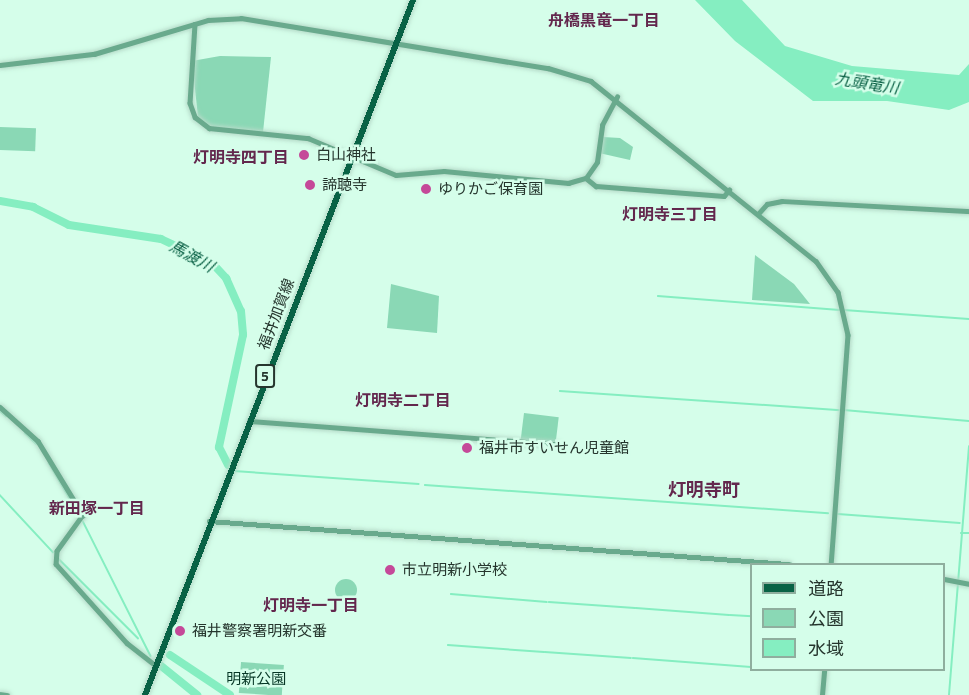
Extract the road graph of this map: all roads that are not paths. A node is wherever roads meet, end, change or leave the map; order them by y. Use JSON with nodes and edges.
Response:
{"nodes":[{"id":1,"x":415,"y":0,"type":"edge"},
{"id":2,"x":195,"y":24,"type":"junction"},
{"id":3,"x":396,"y":47,"type":"junction"},
{"id":4,"x":0,"y":65,"type":"edge"},
{"id":5,"x":617,"y":97,"type":"junction"},
{"id":6,"x":350,"y":159,"type":"junction"},
{"id":7,"x":586,"y":177,"type":"junction"},
{"id":8,"x":729,"y":190,"type":"junction"},
{"id":9,"x":969,"y":211,"type":"edge"},
{"id":10,"x":758,"y":214,"type":"junction"},
{"id":11,"x":0,"y":407,"type":"edge"},
{"id":12,"x":247,"y":421,"type":"junction"},
{"id":13,"x":557,"y":444,"type":"dead end"},
{"id":14,"x":209,"y":521,"type":"junction"},
{"id":15,"x":775,"y":563,"type":"edge"},
{"id":16,"x":831,"y":563,"type":"edge"},
{"id":17,"x":945,"y":579,"type":"edge"},
{"id":18,"x":969,"y":584,"type":"edge"},
{"id":19,"x":155,"y":662,"type":"junction"},
{"id":20,"x":824,"y":671,"type":"edge"},
{"id":21,"x":0,"y":694,"type":"edge"},
{"id":22,"x":7,"y":695,"type":"edge"},
{"id":23,"x":145,"y":695,"type":"edge"},
{"id":24,"x":822,"y":695,"type":"edge"}],
"edges":[{"from":1,"to":3,"type":"main road","name":"福井加賀線","number":"5"},
{"from":2,"to":3,"type":"street"},
{"from":2,"to":4,"type":"street"},
{"from":2,"to":6,"type":"street"},
{"from":3,"to":5,"type":"street"},
{"from":3,"to":6,"type":"main road","name":"福井加賀線","number":"5"},
{"from":5,"to":7,"type":"street"},
{"from":5,"to":8,"type":"street"},
{"from":6,"to":7,"type":"street"},
{"from":6,"to":12,"type":"main road","name":"福井加賀線","number":"5"},
{"from":7,"to":8,"type":"street"},
{"from":8,"to":10,"type":"street"},
{"from":9,"to":10,"type":"street"},
{"from":10,"to":16,"type":"street"},
{"from":11,"to":19,"type":"street"},
{"from":12,"to":13,"type":"street"},
{"from":12,"to":14,"type":"main road","name":"福井加賀線","number":"5"},
{"from":14,"to":15,"type":"street"},
{"from":14,"to":19,"type":"main road","name":"福井加賀線","number":"5"},
{"from":17,"to":18,"type":"street"},
{"from":19,"to":23,"type":"main road","name":"福井加賀線","number":"5"},
{"from":20,"to":24,"type":"street"},
{"from":21,"to":22,"type":"street"}]}
